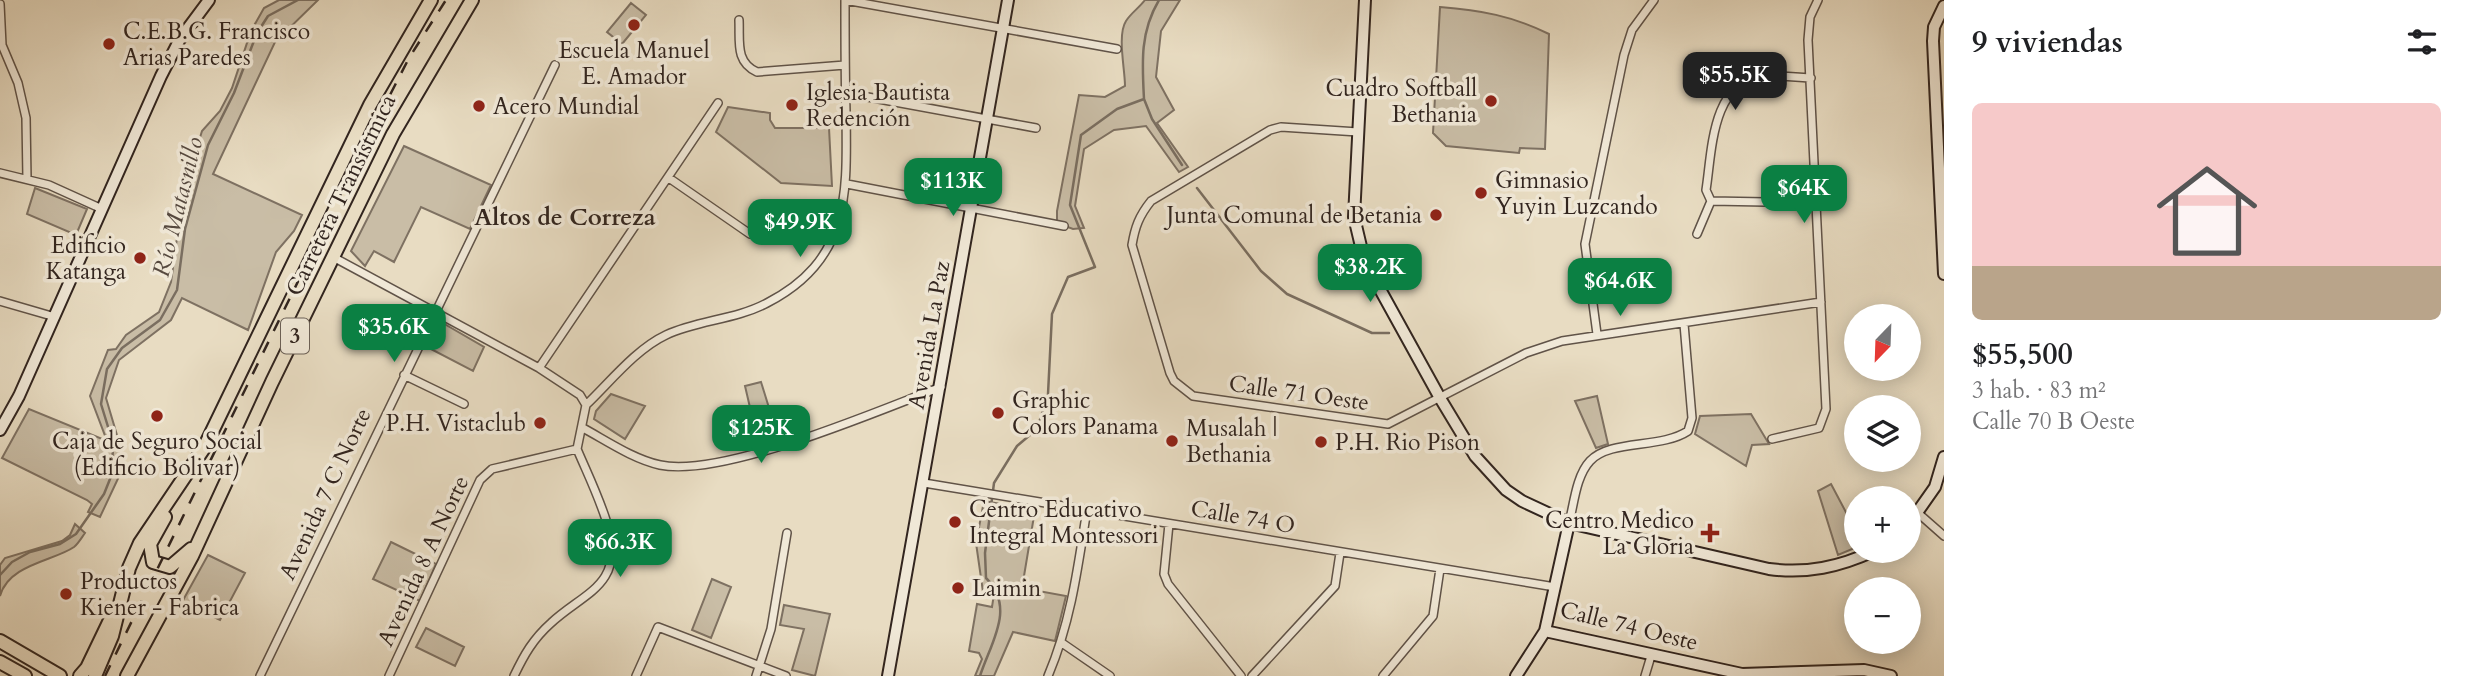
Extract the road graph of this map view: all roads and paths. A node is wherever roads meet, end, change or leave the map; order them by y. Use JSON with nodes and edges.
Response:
{"nodes":[{"id":1,"x":431,"y":0,"type":"edge"},
{"id":2,"x":472,"y":0,"type":"edge"},
{"id":3,"x":845,"y":0,"type":"edge"},
{"id":4,"x":1009,"y":0,"type":"edge"},
{"id":5,"x":1365,"y":0,"type":"edge"},
{"id":6,"x":1818,"y":0,"type":"edge"},
{"id":7,"x":208,"y":1,"type":"edge"},
{"id":8,"x":1652,"y":1,"type":"edge"},
{"id":9,"x":0,"y":4,"type":"edge"},
{"id":10,"x":1944,"y":6,"type":"edge"},
{"id":11,"x":738,"y":20,"type":"dead end"},
{"id":12,"x":1003,"y":30,"type":"junction"},
{"id":13,"x":1117,"y":49,"type":"dead end"},
{"id":14,"x":555,"y":65,"type":"dead end"},
{"id":15,"x":845,"y":65,"type":"junction"},
{"id":16,"x":1811,"y":78,"type":"junction"},
{"id":17,"x":846,"y":93,"type":"junction"},
{"id":18,"x":718,"y":103,"type":"dead end"},
{"id":19,"x":988,"y":119,"type":"junction"},
{"id":20,"x":1940,"y":127,"type":"edge"},
{"id":21,"x":1036,"y":128,"type":"dead end"},
{"id":22,"x":1358,"y":132,"type":"junction"},
{"id":23,"x":0,"y":173,"type":"edge"},
{"id":24,"x":669,"y":178,"type":"junction"},
{"id":25,"x":27,"y":179,"type":"junction"},
{"id":26,"x":847,"y":184,"type":"junction"},
{"id":27,"x":1711,"y":201,"type":"junction"},
{"id":28,"x":1817,"y":203,"type":"junction"},
{"id":29,"x":973,"y":207,"type":"junction"},
{"id":30,"x":102,"y":209,"type":"junction"},
{"id":31,"x":1064,"y":226,"type":"dead end"},
{"id":32,"x":750,"y":234,"type":"dead end"},
{"id":33,"x":1697,"y":234,"type":"dead end"},
{"id":34,"x":333,"y":257,"type":"junction"},
{"id":35,"x":1944,"y":274,"type":"edge"},
{"id":36,"x":0,"y":301,"type":"edge"},
{"id":37,"x":1821,"y":302,"type":"junction"},
{"id":38,"x":435,"y":311,"type":"junction"},
{"id":39,"x":55,"y":317,"type":"junction"},
{"id":40,"x":1685,"y":324,"type":"junction"},
{"id":41,"x":1597,"y":334,"type":"junction"},
{"id":42,"x":539,"y":369,"type":"junction"},
{"id":43,"x":404,"y":375,"type":"junction"},
{"id":44,"x":941,"y":387,"type":"junction"},
{"id":45,"x":1440,"y":398,"type":"junction"},
{"id":46,"x":464,"y":404,"type":"dead end"},
{"id":47,"x":586,"y":405,"type":"junction"},
{"id":48,"x":583,"y":428,"type":"junction"},
{"id":49,"x":0,"y":430,"type":"edge"},
{"id":50,"x":1772,"y":439,"type":"dead end"},
{"id":51,"x":577,"y":449,"type":"junction"},
{"id":52,"x":1944,"y":457,"type":"edge"},
{"id":53,"x":1942,"y":470,"type":"edge"},
{"id":54,"x":187,"y":476,"type":"junction"},
{"id":55,"x":924,"y":483,"type":"junction"},
{"id":56,"x":1921,"y":508,"type":"edge"},
{"id":57,"x":1087,"y":509,"type":"junction"},
{"id":58,"x":1921,"y":516,"type":"edge"},
{"id":59,"x":1569,"y":523,"type":"junction"},
{"id":60,"x":1169,"y":524,"type":"junction"},
{"id":61,"x":787,"y":533,"type":"dead end"},
{"id":62,"x":1944,"y":536,"type":"edge"},
{"id":63,"x":200,"y":538,"type":"junction"},
{"id":64,"x":1340,"y":553,"type":"junction"},
{"id":65,"x":1848,"y":563,"type":"edge"},
{"id":66,"x":1440,"y":569,"type":"junction"},
{"id":67,"x":1555,"y":587,"type":"junction"},
{"id":68,"x":124,"y":590,"type":"junction"},
{"id":69,"x":1545,"y":631,"type":"junction"},
{"id":70,"x":0,"y":641,"type":"edge"},
{"id":71,"x":1062,"y":643,"type":"junction"},
{"id":72,"x":1651,"y":656,"type":"junction"},
{"id":73,"x":0,"y":662,"type":"edge"},
{"id":74,"x":760,"y":666,"type":"junction"},
{"id":75,"x":25,"y":676,"type":"edge"},
{"id":76,"x":60,"y":676,"type":"edge"},
{"id":77,"x":80,"y":676,"type":"edge"},
{"id":78,"x":95,"y":676,"type":"edge"},
{"id":79,"x":127,"y":676,"type":"edge"},
{"id":80,"x":260,"y":676,"type":"edge"},
{"id":81,"x":389,"y":676,"type":"edge"},
{"id":82,"x":514,"y":676,"type":"edge"},
{"id":83,"x":636,"y":676,"type":"edge"},
{"id":84,"x":756,"y":676,"type":"edge"},
{"id":85,"x":786,"y":676,"type":"edge"},
{"id":86,"x":888,"y":676,"type":"edge"},
{"id":87,"x":1048,"y":676,"type":"edge"},
{"id":88,"x":1110,"y":676,"type":"edge"},
{"id":89,"x":1241,"y":676,"type":"edge"},
{"id":90,"x":1252,"y":676,"type":"edge"},
{"id":91,"x":1383,"y":676,"type":"edge"},
{"id":92,"x":1516,"y":676,"type":"edge"},
{"id":93,"x":1645,"y":676,"type":"edge"},
{"id":94,"x":1891,"y":676,"type":"edge"}],
"edges":[{"from":1,"to":54,"type":"main road","name":"Carretera Transístmica","number":"3"},
{"from":2,"to":34,"type":"main road","name":"Carretera Transístmica","number":"3"},
{"from":3,"to":12,"type":"street"},
{"from":3,"to":15,"type":"street"},
{"from":4,"to":12,"type":"street","name":"Avenida La Paz"},
{"from":5,"to":22,"type":"street"},
{"from":6,"to":16,"type":"street"},
{"from":7,"to":30,"type":"street"},
{"from":8,"to":41,"type":"street"},
{"from":9,"to":25,"type":"street"},
{"from":10,"to":20,"type":"street"},
{"from":11,"to":15,"type":"street"},
{"from":12,"to":13,"type":"street"},
{"from":12,"to":19,"type":"street","name":"Avenida La Paz"},
{"from":14,"to":38,"type":"street","name":"Avenida 7 C Norte"},
{"from":15,"to":17,"type":"street"},
{"from":16,"to":27,"type":"street"},
{"from":16,"to":28,"type":"street"},
{"from":17,"to":19,"type":"street"},
{"from":17,"to":26,"type":"street"},
{"from":18,"to":24,"type":"street"},
{"from":19,"to":21,"type":"street"},
{"from":19,"to":29,"type":"street","name":"Avenida La Paz"},
{"from":20,"to":35,"type":"street"},
{"from":22,"to":45,"type":"street"},
{"from":22,"to":45,"type":"street","name":"Calle 71 Oeste"},
{"from":23,"to":25,"type":"street"},
{"from":24,"to":32,"type":"street"},
{"from":24,"to":42,"type":"street"},
{"from":25,"to":30,"type":"street"},
{"from":26,"to":29,"type":"street"},
{"from":26,"to":47,"type":"street"},
{"from":27,"to":28,"type":"street"},
{"from":27,"to":33,"type":"street"},
{"from":28,"to":37,"type":"street"},
{"from":29,"to":31,"type":"street"},
{"from":29,"to":44,"type":"street","name":"Avenida La Paz"},
{"from":30,"to":39,"type":"street"},
{"from":34,"to":38,"type":"street"},
{"from":34,"to":63,"type":"main road","name":"Carretera Transístmica","number":"3"},
{"from":36,"to":39,"type":"street"},
{"from":37,"to":40,"type":"street","name":"Calle 71 Oeste"},
{"from":37,"to":50,"type":"street"},
{"from":38,"to":42,"type":"street"},
{"from":38,"to":43,"type":"street","name":"Avenida 7 C Norte"},
{"from":39,"to":49,"type":"street"},
{"from":40,"to":41,"type":"street","name":"Calle 71 Oeste"},
{"from":40,"to":59,"type":"street"},
{"from":41,"to":45,"type":"street","name":"Calle 71 Oeste"},
{"from":42,"to":47,"type":"street"},
{"from":43,"to":46,"type":"street"},
{"from":43,"to":80,"type":"street","name":"Avenida 7 C Norte"},
{"from":44,"to":48,"type":"street"},
{"from":44,"to":55,"type":"street","name":"Avenida La Paz"},
{"from":45,"to":59,"type":"street"},
{"from":47,"to":48,"type":"street"},
{"from":48,"to":51,"type":"street"},
{"from":51,"to":81,"type":"street","name":"Avenida 8 A Norte"},
{"from":51,"to":82,"type":"street"},
{"from":52,"to":53,"type":"street"},
{"from":53,"to":56,"type":"street"},
{"from":54,"to":63,"type":"main road"},
{"from":54,"to":68,"type":"main road","name":"Carretera Transístmica","number":"3"},
{"from":55,"to":57,"type":"street","name":"Calle 74 O"},
{"from":55,"to":86,"type":"street","name":"Avenida La Paz"},
{"from":57,"to":60,"type":"street","name":"Calle 74 O"},
{"from":57,"to":71,"type":"street"},
{"from":58,"to":62,"type":"street"},
{"from":59,"to":65,"type":"street"},
{"from":59,"to":67,"type":"street","name":"Calle 74 Oeste"},
{"from":60,"to":64,"type":"street","name":"Calle 74 O"},
{"from":60,"to":89,"type":"street"},
{"from":61,"to":74,"type":"street"},
{"from":63,"to":79,"type":"main road","name":"Carretera Transístmica","number":"3"},
{"from":64,"to":66,"type":"street","name":"Calle 74 O"},
{"from":64,"to":90,"type":"street"},
{"from":66,"to":67,"type":"street","name":"Calle 74 O"},
{"from":66,"to":91,"type":"street"},
{"from":67,"to":69,"type":"street","name":"Calle 74 Oeste"},
{"from":68,"to":77,"type":"main road"},
{"from":68,"to":78,"type":"main road","name":"Carretera Transístmica","number":"3"},
{"from":69,"to":72,"type":"street","name":"Calle 74 Oeste"},
{"from":69,"to":92,"type":"street"},
{"from":70,"to":76,"type":"main road"},
{"from":71,"to":87,"type":"street"},
{"from":71,"to":88,"type":"street"},
{"from":72,"to":93,"type":"street"},
{"from":72,"to":94,"type":"street","name":"Calle 74 Oeste"},
{"from":73,"to":75,"type":"main road"},
{"from":74,"to":83,"type":"street"},
{"from":74,"to":84,"type":"street"},
{"from":74,"to":85,"type":"street"}]}
